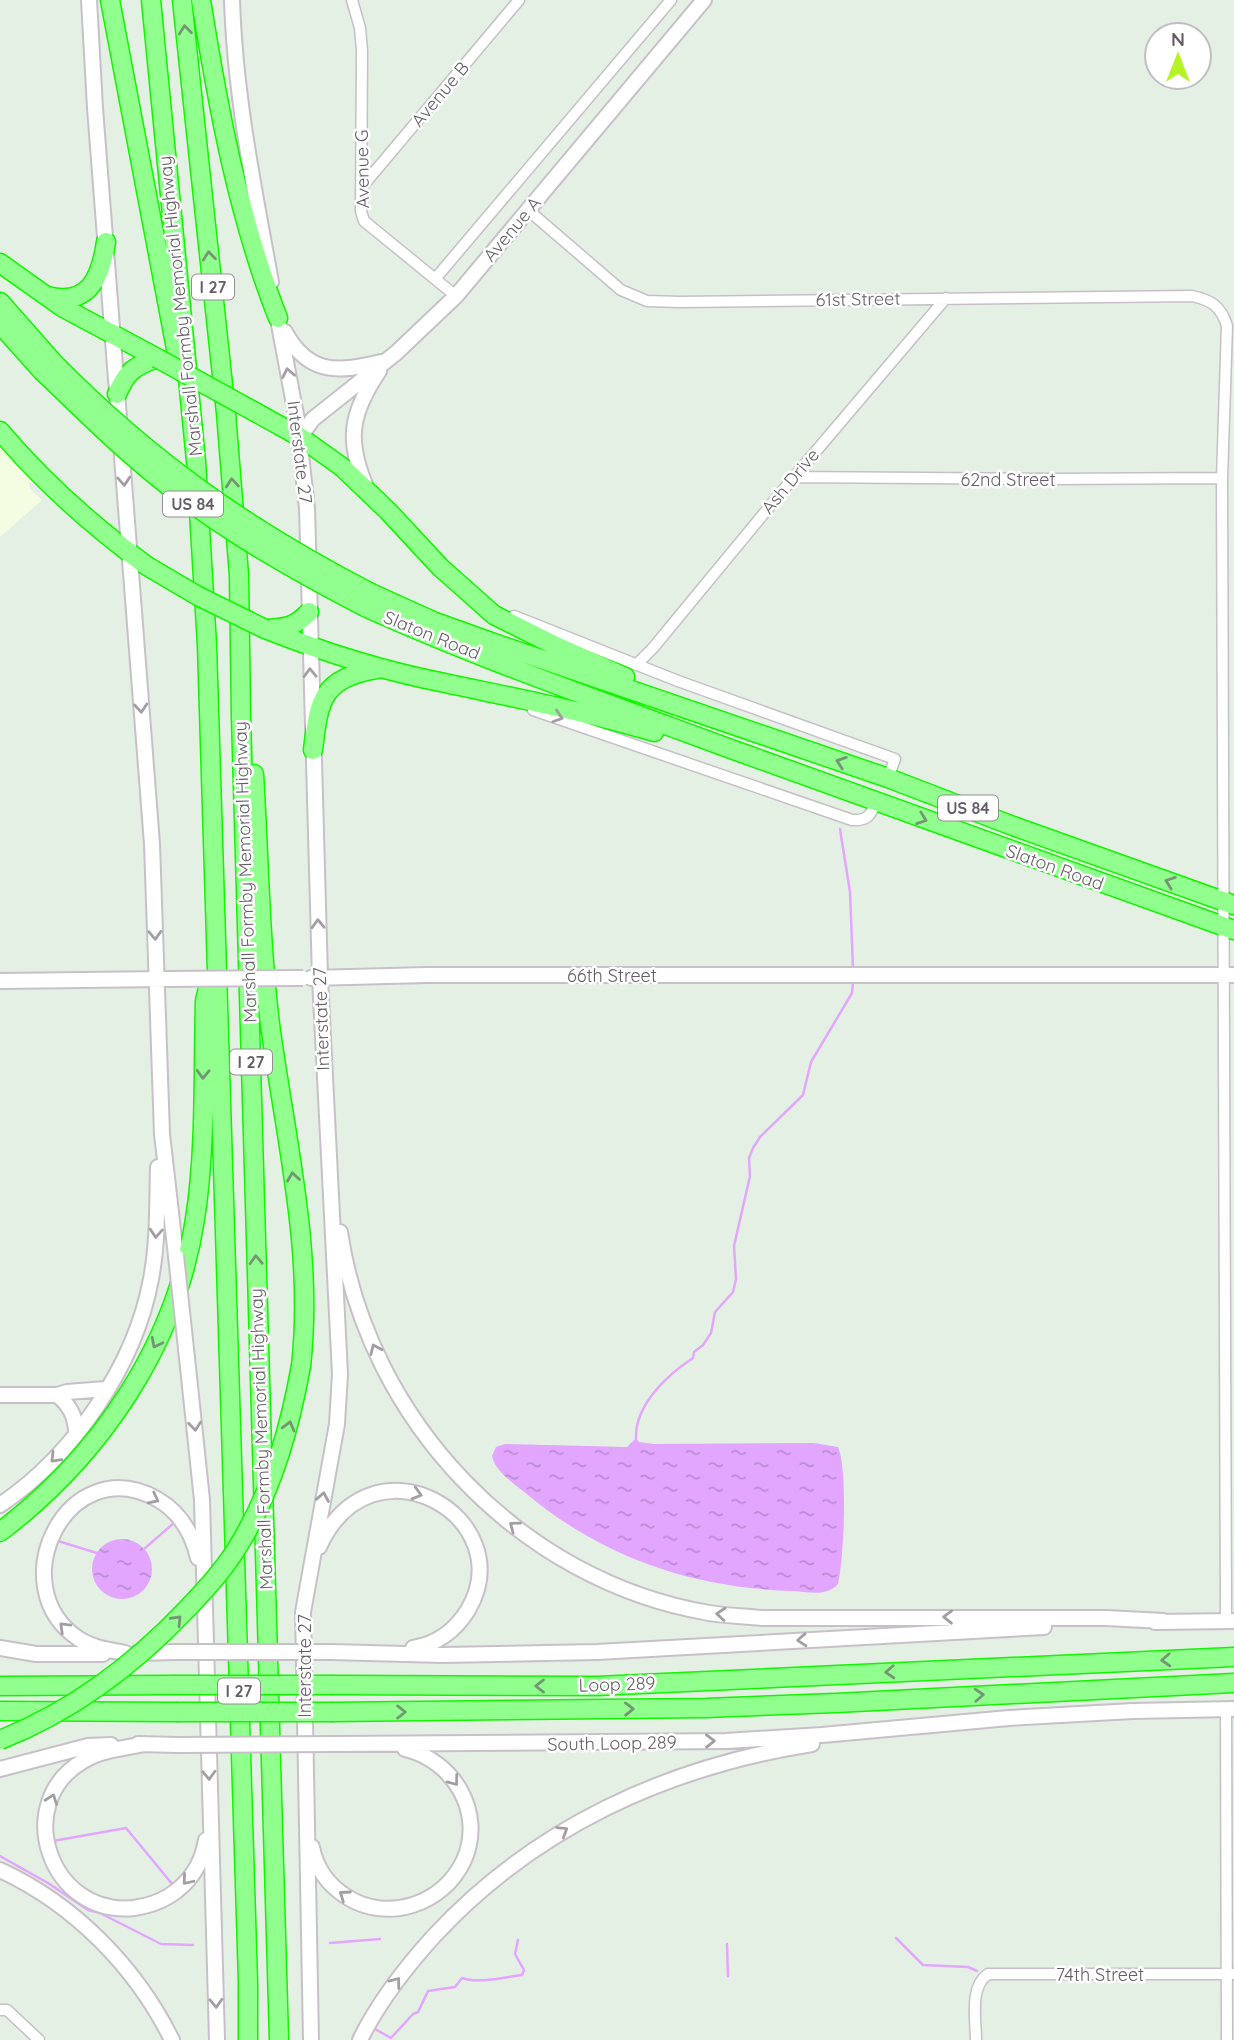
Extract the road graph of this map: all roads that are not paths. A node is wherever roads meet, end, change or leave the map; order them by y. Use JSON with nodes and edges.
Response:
{"nodes":[{"id":1,"x":89,"y":0,"type":"edge"},
{"id":2,"x":110,"y":0,"type":"edge"},
{"id":3,"x":152,"y":0,"type":"edge"},
{"id":4,"x":182,"y":0,"type":"edge"},
{"id":5,"x":201,"y":0,"type":"edge"},
{"id":6,"x":232,"y":0,"type":"edge"},
{"id":7,"x":352,"y":0,"type":"edge"},
{"id":8,"x":519,"y":0,"type":"edge"},
{"id":9,"x":671,"y":0,"type":"edge"},
{"id":10,"x":704,"y":0,"type":"edge"},
{"id":11,"x":361,"y":188,"type":"junction"},
{"id":12,"x":528,"y":210,"type":"junction"},
{"id":13,"x":106,"y":242,"type":"junction"},
{"id":14,"x":0,"y":263,"type":"edge"},
{"id":15,"x":435,"y":279,"type":"junction"},
{"id":16,"x":43,"y":295,"type":"junction"},
{"id":17,"x":456,"y":296,"type":"junction"},
{"id":18,"x":946,"y":298,"type":"junction"},
{"id":19,"x":0,"y":302,"type":"edge"},
{"id":20,"x":278,"y":318,"type":"junction"},
{"id":21,"x":0,"y":324,"type":"edge"},
{"id":22,"x":112,"y":333,"type":"junction"},
{"id":23,"x":157,"y":358,"type":"junction"},
{"id":24,"x":386,"y":361,"type":"junction"},
{"id":25,"x":47,"y":366,"type":"junction"},
{"id":26,"x":188,"y":384,"type":"junction"},
{"id":27,"x":117,"y":394,"type":"junction"},
{"id":28,"x":0,"y":431,"type":"edge"},
{"id":29,"x":300,"y":437,"type":"junction"},
{"id":30,"x":794,"y":477,"type":"junction"},
{"id":31,"x":1222,"y":478,"type":"junction"},
{"id":32,"x":369,"y":493,"type":"junction"},
{"id":33,"x":129,"y":553,"type":"junction"},
{"id":34,"x":239,"y":575,"type":"junction"},
{"id":35,"x":475,"y":598,"type":"junction"},
{"id":36,"x":368,"y":600,"type":"junction"},
{"id":37,"x":309,"y":612,"type":"junction"},
{"id":38,"x":265,"y":629,"type":"junction"},
{"id":39,"x":309,"y":647,"type":"junction"},
{"id":40,"x":636,"y":665,"type":"junction"},
{"id":41,"x":384,"y":668,"type":"junction"},
{"id":42,"x":445,"y":684,"type":"junction"},
{"id":43,"x":701,"y":713,"type":"junction"},
{"id":44,"x":313,"y":750,"type":"junction"},
{"id":45,"x":789,"y":771,"type":"junction"},
{"id":46,"x":888,"y":778,"type":"junction"},
{"id":47,"x":876,"y":803,"type":"junction"},
{"id":48,"x":1229,"y":903,"type":"edge"},
{"id":49,"x":1229,"y":929,"type":"edge"},
{"id":50,"x":216,"y":958,"type":"junction"},
{"id":51,"x":1229,"y":975,"type":"edge"},
{"id":52,"x":320,"y":978,"type":"junction"},
{"id":53,"x":162,"y":979,"type":"junction"},
{"id":54,"x":0,"y":981,"type":"edge"},
{"id":55,"x":323,"y":1066,"type":"junction"},
{"id":56,"x":161,"y":1116,"type":"junction"},
{"id":57,"x":106,"y":1389,"type":"junction"},
{"id":58,"x":0,"y":1395,"type":"edge"},
{"id":59,"x":57,"y":1395,"type":"junction"},
{"id":60,"x":76,"y":1433,"type":"junction"},
{"id":61,"x":0,"y":1505,"type":"edge"},
{"id":62,"x":0,"y":1532,"type":"edge"},
{"id":63,"x":205,"y":1607,"type":"junction"},
{"id":64,"x":303,"y":1612,"type":"junction"},
{"id":65,"x":1163,"y":1621,"type":"junction"},
{"id":66,"x":1230,"y":1621,"type":"edge"},
{"id":67,"x":0,"y":1648,"type":"edge"},
{"id":68,"x":125,"y":1653,"type":"junction"},
{"id":69,"x":384,"y":1653,"type":"junction"},
{"id":70,"x":1234,"y":1657,"type":"edge"},
{"id":71,"x":1234,"y":1683,"type":"edge"},
{"id":72,"x":0,"y":1686,"type":"edge"},
{"id":73,"x":1230,"y":1709,"type":"edge"},
{"id":74,"x":0,"y":1711,"type":"edge"},
{"id":75,"x":931,"y":1724,"type":"junction"},
{"id":76,"x":0,"y":1740,"type":"edge"},
{"id":77,"x":145,"y":1744,"type":"junction"},
{"id":78,"x":372,"y":1745,"type":"junction"},
{"id":79,"x":0,"y":1769,"type":"edge"},
{"id":80,"x":305,"y":1795,"type":"junction"},
{"id":81,"x":210,"y":1818,"type":"junction"},
{"id":82,"x":0,"y":1870,"type":"edge"},
{"id":83,"x":1230,"y":1975,"type":"edge"},
{"id":84,"x":0,"y":2010,"type":"edge"},
{"id":85,"x":39,"y":2040,"type":"edge"},
{"id":86,"x":172,"y":2040,"type":"edge"},
{"id":87,"x":217,"y":2040,"type":"edge"},
{"id":88,"x":248,"y":2040,"type":"edge"},
{"id":89,"x":279,"y":2040,"type":"edge"},
{"id":90,"x":311,"y":2040,"type":"edge"},
{"id":91,"x":360,"y":2040,"type":"edge"},
{"id":92,"x":976,"y":2040,"type":"edge"},
{"id":93,"x":1227,"y":2040,"type":"edge"}],
"edges":[{"from":1,"to":13,"type":"main road"},
{"from":2,"to":26,"type":"highway"},
{"from":3,"to":26,"type":"highway","name":"Marshall Formby Memorial Highway","number":"I 27"},
{"from":34,"to":4,"type":"highway","name":"Marshall Formby Memorial Highway","number":"I 27","one_way":true},
{"from":5,"to":20,"type":"highway"},
{"from":6,"to":20,"type":"main road","name":"Interstate 27"},
{"from":7,"to":11,"type":"street","name":"Avenue G"},
{"from":8,"to":11,"type":"street","name":"Avenue B"},
{"from":9,"to":15,"type":"street","name":"Avenue A"},
{"from":10,"to":12,"type":"main road","name":"Avenue A"},
{"from":11,"to":15,"type":"street","name":"Avenue G"},
{"from":12,"to":17,"type":"main road","name":"Avenue A"},
{"from":12,"to":18,"type":"street","name":"61st Street"},
{"from":13,"to":16,"type":"highway"},
{"from":13,"to":22,"type":"main road"},
{"from":14,"to":16,"type":"highway"},
{"from":15,"to":17,"type":"street","name":"Avenue G"},
{"from":16,"to":22,"type":"highway"},
{"from":17,"to":24,"type":"main road","name":"Avenue A"},
{"from":18,"to":30,"type":"street","name":"Ash Drive"},
{"from":18,"to":31,"type":"street","name":"61st Street"},
{"from":19,"to":25,"type":"highway","number":"US 84"},
{"from":20,"to":24,"type":"main road"},
{"from":29,"to":20,"type":"main road","name":"Interstate 27","one_way":true},
{"from":21,"to":25,"type":"highway","number":"US 84"},
{"from":22,"to":23,"type":"highway"},
{"from":22,"to":27,"type":"main road"},
{"from":23,"to":27,"type":"highway"},
{"from":23,"to":29,"type":"highway","bridge":true},
{"from":24,"to":29,"type":"main road","name":"Avenue A"},
{"from":24,"to":32,"type":"main road"},
{"from":25,"to":36,"type":"highway","name":"Slaton Road","number":"US 84","bridge":true},
{"from":26,"to":50,"type":"highway","name":"Marshall Formby Memorial Highway","number":"I 27"},
{"from":27,"to":33,"type":"main road","one_way":true},
{"from":28,"to":33,"type":"highway"},
{"from":29,"to":32,"type":"highway"},
{"from":29,"to":37,"type":"main road","name":"Interstate 27"},
{"from":30,"to":31,"type":"street","name":"62nd Street"},
{"from":30,"to":40,"type":"street","name":"Ash Drive"},
{"from":31,"to":48,"type":"street"},
{"from":32,"to":35,"type":"highway"},
{"from":33,"to":38,"type":"highway","bridge":true},
{"from":33,"to":53,"type":"main road","one_way":true},
{"from":76,"to":34,"type":"highway","one_way":true,"bridge":true},
{"from":89,"to":34,"type":"highway","name":"Marshall Formby Memorial Highway","number":"I 27","one_way":true},
{"from":35,"to":40,"type":"street"},
{"from":35,"to":43,"type":"highway"},
{"from":36,"to":43,"type":"highway","name":"Slaton Road","number":"US 84"},
{"from":36,"to":45,"type":"highway","name":"Slaton Road","number":"US 84"},
{"from":37,"to":38,"type":"highway"},
{"from":37,"to":39,"type":"main road","name":"Interstate 27"},
{"from":38,"to":39,"type":"highway"},
{"from":39,"to":41,"type":"highway"},
{"from":44,"to":39,"type":"main road","name":"Interstate 27","one_way":true},
{"from":40,"to":46,"type":"street"},
{"from":41,"to":42,"type":"highway"},
{"from":41,"to":44,"type":"highway"},
{"from":42,"to":45,"type":"highway"},
{"from":42,"to":47,"type":"street","one_way":true},
{"from":46,"to":43,"type":"highway","name":"Slaton Road","number":"US 84","one_way":true},
{"from":52,"to":44,"type":"main road","name":"Interstate 27","one_way":true},
{"from":45,"to":47,"type":"highway","name":"Slaton Road","number":"US 84"},
{"from":46,"to":47,"type":"highway"},
{"from":48,"to":46,"type":"highway","name":"Slaton Road","number":"US 84","one_way":true},
{"from":47,"to":49,"type":"highway","name":"Slaton Road","number":"US 84","one_way":true},
{"from":48,"to":49,"type":"street"},
{"from":49,"to":51,"type":"street"},
{"from":50,"to":62,"type":"highway","one_way":true},
{"from":50,"to":88,"type":"highway","name":"Marshall Formby Memorial Highway","number":"I 27"},
{"from":51,"to":52,"type":"main road","name":"66th Street"},
{"from":51,"to":66,"type":"street"},
{"from":52,"to":53,"type":"main road","name":"66th Street","bridge":true},
{"from":52,"to":55,"type":"main road","name":"Interstate 27"},
{"from":53,"to":54,"type":"main road","name":"66th Street"},
{"from":53,"to":56,"type":"main road"},
{"from":64,"to":55,"type":"main road","name":"Interstate 27","one_way":true},
{"from":65,"to":55,"type":"main road","one_way":true},
{"from":56,"to":57,"type":"main road","one_way":true},
{"from":56,"to":63,"type":"main road","one_way":true,"bridge":true},
{"from":57,"to":59,"type":"main road"},
{"from":57,"to":60,"type":"main road"},
{"from":58,"to":59,"type":"main road"},
{"from":59,"to":60,"type":"main road"},
{"from":60,"to":61,"type":"main road","one_way":true},
{"from":68,"to":63,"type":"main road","one_way":true},
{"from":63,"to":81,"type":"main road","one_way":true},
{"from":64,"to":69,"type":"main road","one_way":true},
{"from":64,"to":80,"type":"main road","name":"Interstate 27"},
{"from":65,"to":66,"type":"main road"},
{"from":65,"to":69,"type":"main road","one_way":true},
{"from":67,"to":68,"type":"main road"},
{"from":68,"to":69,"type":"main road","bridge":true},
{"from":70,"to":72,"type":"highway","name":"Loop 289","one_way":true,"bridge":true},
{"from":74,"to":71,"type":"highway","name":"Loop 289","one_way":true,"bridge":true},
{"from":73,"to":75,"type":"main road","name":"South Loop 289"},
{"from":73,"to":83,"type":"street"},
{"from":78,"to":75,"type":"main road","name":"South Loop 289","one_way":true},
{"from":91,"to":75,"type":"main road","one_way":true},
{"from":77,"to":78,"type":"main road","name":"South Loop 289","bridge":true},
{"from":77,"to":79,"type":"main road","name":"South Loop 289"},
{"from":81,"to":77,"type":"main road","one_way":true},
{"from":78,"to":80,"type":"main road","one_way":true},
{"from":80,"to":90,"type":"main road","name":"Interstate 27"},
{"from":81,"to":87,"type":"main road","one_way":true},
{"from":82,"to":86,"type":"main road"},
{"from":83,"to":92,"type":"street","name":"74th Street"},
{"from":83,"to":93,"type":"street"},
{"from":84,"to":85,"type":"street"}]}
